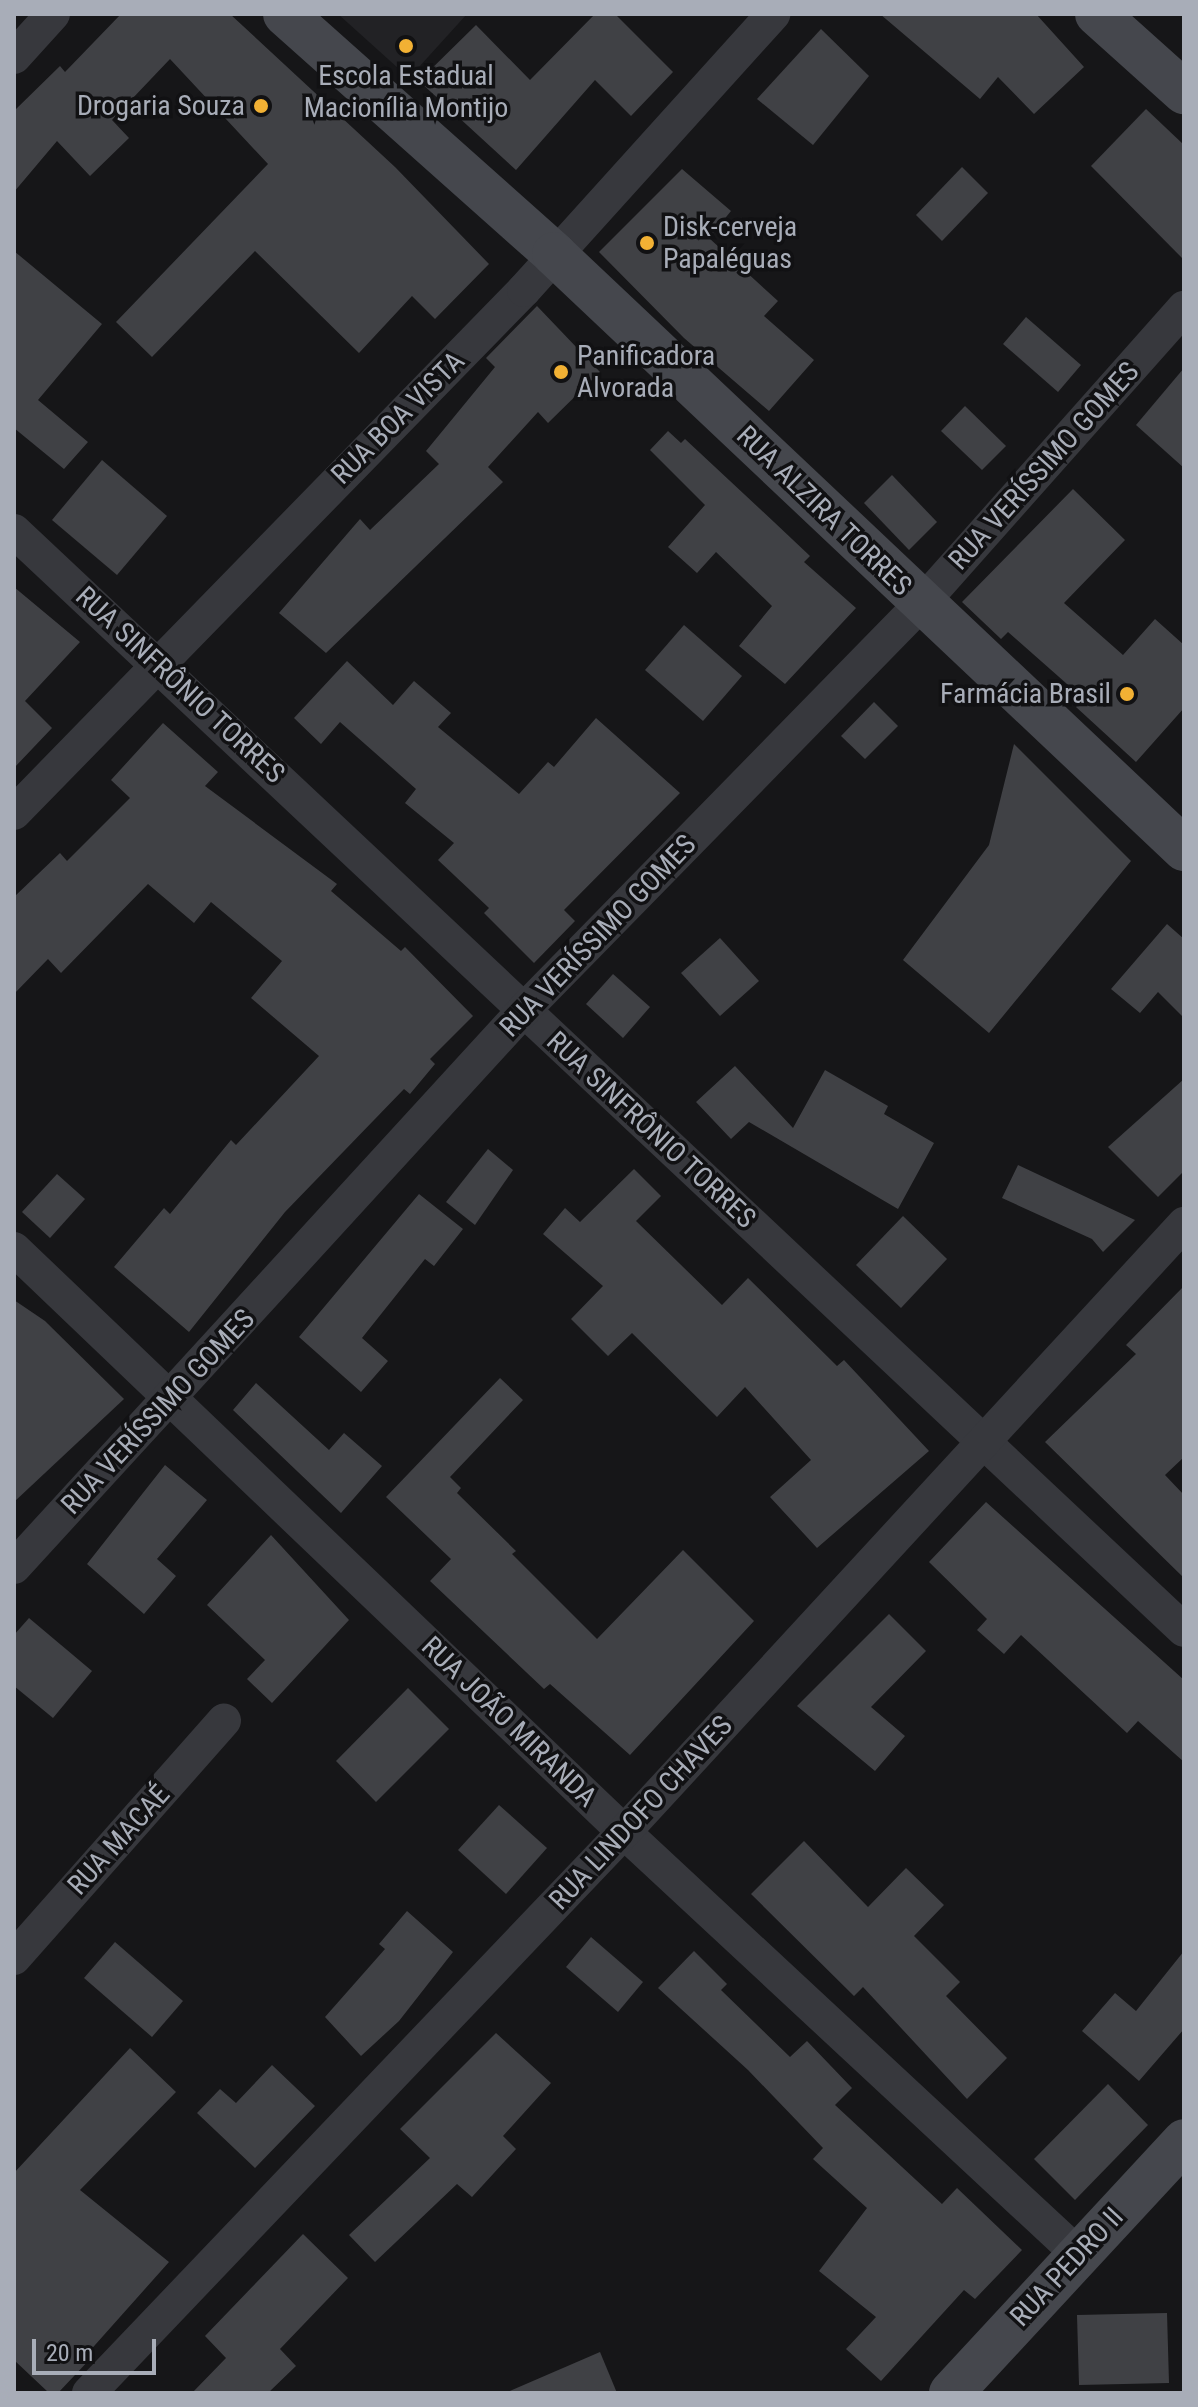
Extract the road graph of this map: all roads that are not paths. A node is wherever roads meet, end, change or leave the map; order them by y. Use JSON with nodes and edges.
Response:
{"nodes":[{"id":1,"x":53,"y":14,"type":"edge"},
{"id":2,"x":285,"y":14,"type":"edge"},
{"id":3,"x":773,"y":14,"type":"edge"},
{"id":4,"x":1097,"y":14,"type":"edge"},
{"id":5,"x":14,"y":57,"type":"edge"},
{"id":6,"x":1184,"y":92,"type":"edge"},
{"id":7,"x":554,"y":254,"type":"junction"},
{"id":8,"x":1184,"y":308,"type":"edge"},
{"id":9,"x":14,"y":531,"type":"edge"},
{"id":10,"x":922,"y":603,"type":"junction"},
{"id":11,"x":158,"y":662,"type":"junction"},
{"id":12,"x":14,"y":813,"type":"edge"},
{"id":13,"x":1184,"y":849,"type":"edge"},
{"id":14,"x":524,"y":1010,"type":"junction"},
{"id":15,"x":1184,"y":1224,"type":"edge"},
{"id":16,"x":14,"y":1249,"type":"edge"},
{"id":17,"x":171,"y":1399,"type":"junction"},
{"id":18,"x":985,"y":1445,"type":"junction"},
{"id":19,"x":14,"y":1567,"type":"edge"},
{"id":20,"x":1184,"y":1630,"type":"edge"},
{"id":21,"x":224,"y":1721,"type":"dead end"},
{"id":22,"x":624,"y":1832,"type":"junction"},
{"id":23,"x":14,"y":1958,"type":"edge"},
{"id":24,"x":1184,"y":2141,"type":"edge"},
{"id":25,"x":1079,"y":2255,"type":"junction"},
{"id":26,"x":89,"y":2393,"type":"edge"},
{"id":27,"x":951,"y":2393,"type":"edge"}],
"edges":[{"from":1,"to":5,"type":"street"},
{"from":2,"to":7,"type":"main road","name":"RUA ALZIRA TORRES"},
{"from":3,"to":7,"type":"street","name":"RUA BOA VISTA"},
{"from":4,"to":6,"type":"main road"},
{"from":7,"to":10,"type":"main road","name":"RUA ALZIRA TORRES"},
{"from":7,"to":11,"type":"street","name":"RUA BOA VISTA"},
{"from":8,"to":10,"type":"street","name":"RUA VERÍSSIMO GOMES"},
{"from":9,"to":11,"type":"street","name":"RUA SINFRÔNIO TORRES"},
{"from":10,"to":13,"type":"main road","name":"RUA ALZIRA TORRES"},
{"from":10,"to":14,"type":"street","name":"RUA VERÍSSIMO GOMES"},
{"from":11,"to":12,"type":"street","name":"RUA BOA VISTA"},
{"from":11,"to":14,"type":"street","name":"RUA SINFRÔNIO TORRES"},
{"from":14,"to":17,"type":"street","name":"RUA VERÍSSIMO GOMES"},
{"from":14,"to":18,"type":"street","name":"RUA SINFRÔNIO TORRES"},
{"from":15,"to":18,"type":"street","name":"RUA LINDOFO CHAVES"},
{"from":16,"to":17,"type":"street","name":"RUA JOÃO MIRANDA"},
{"from":17,"to":19,"type":"street","name":"RUA VERÍSSIMO GOMES"},
{"from":17,"to":22,"type":"street","name":"RUA JOÃO MIRANDA"},
{"from":18,"to":20,"type":"street","name":"RUA SINFRÔNIO TORRES"},
{"from":18,"to":22,"type":"street","name":"RUA LINDOFO CHAVES"},
{"from":21,"to":23,"type":"street","name":"RUA MACAÉ"},
{"from":22,"to":25,"type":"street","name":"RUA JOÃO MIRANDA"},
{"from":22,"to":26,"type":"street","name":"RUA LINDOFO CHAVES"},
{"from":24,"to":25,"type":"main road","name":"RUA PEDRO II"},
{"from":25,"to":27,"type":"main road","name":"RUA PEDRO II"}]}
